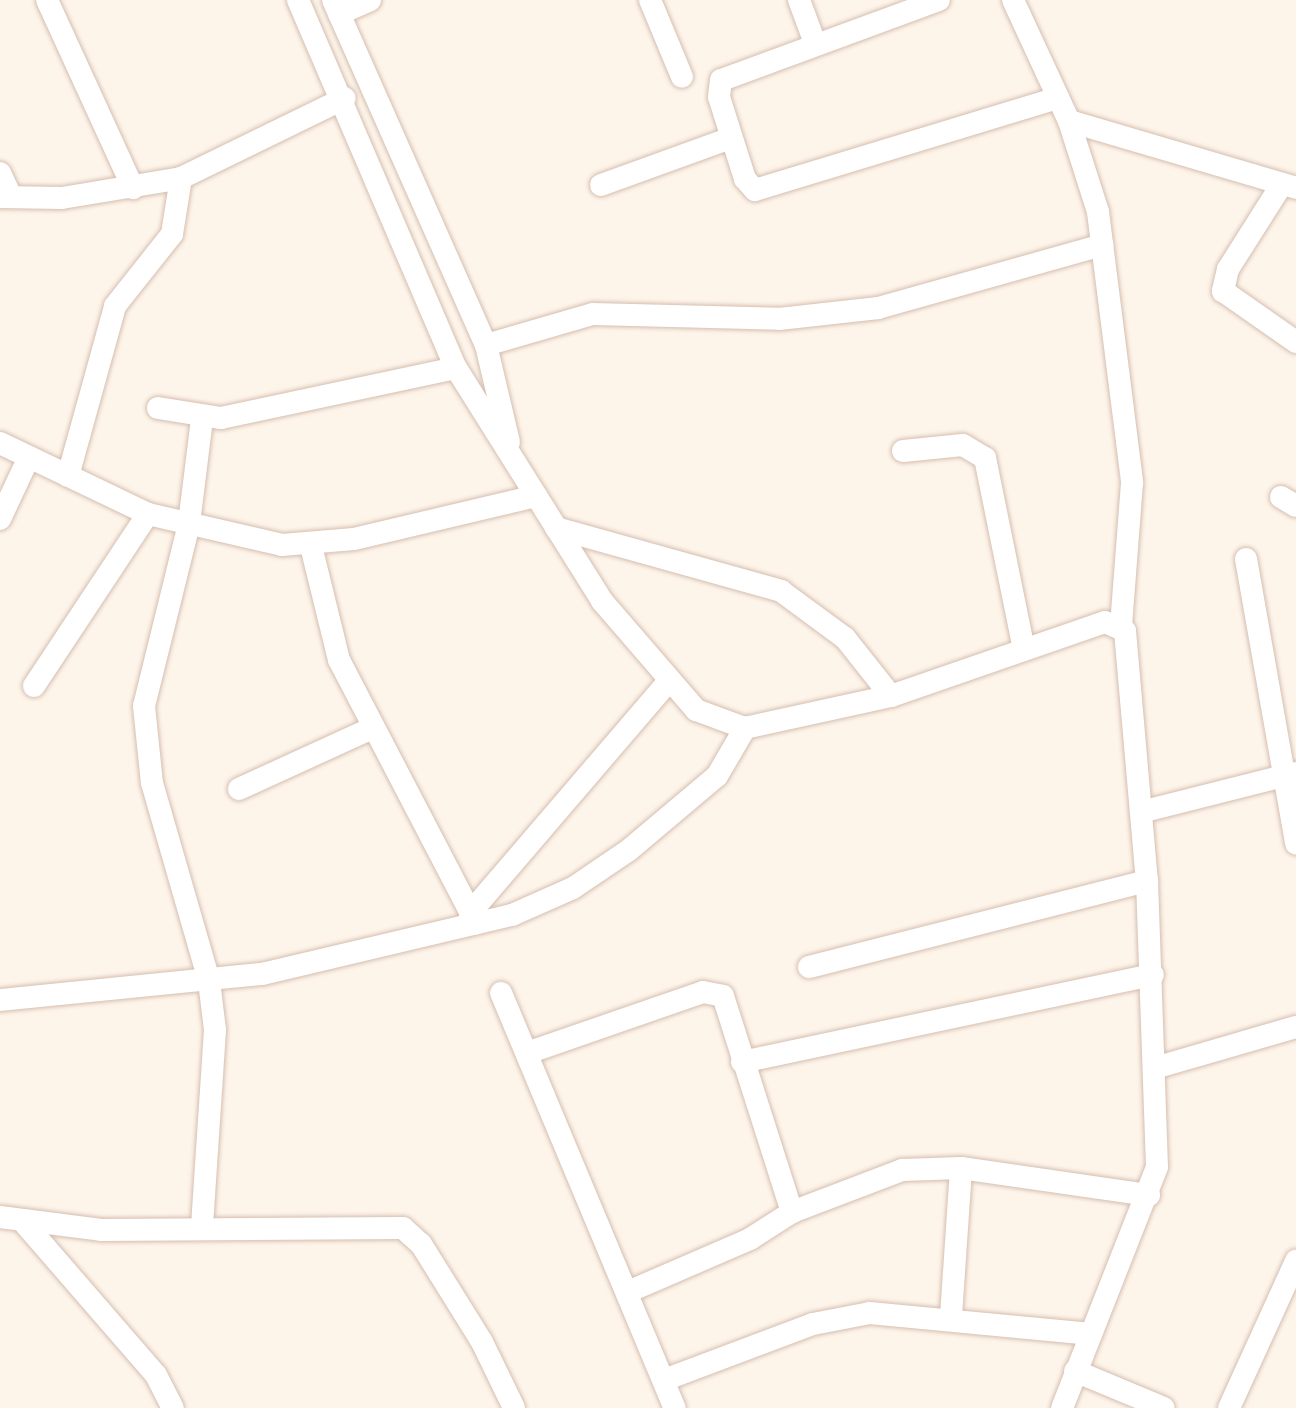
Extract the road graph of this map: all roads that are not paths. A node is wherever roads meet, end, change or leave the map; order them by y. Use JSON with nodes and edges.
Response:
{"nodes":[{"id":1,"x":47,"y":0,"type":"edge"},
{"id":2,"x":298,"y":0,"type":"edge"},
{"id":3,"x":370,"y":0,"type":"edge"},
{"id":4,"x":650,"y":0,"type":"edge"},
{"id":5,"x":799,"y":0,"type":"edge"},
{"id":6,"x":939,"y":0,"type":"edge"},
{"id":7,"x":1013,"y":0,"type":"edge"},
{"id":8,"x":336,"y":7,"type":"edge"},
{"id":9,"x":815,"y":43,"type":"junction"},
{"id":10,"x":682,"y":77,"type":"dead end"},
{"id":11,"x":345,"y":98,"type":"junction"},
{"id":12,"x":1058,"y":98,"type":"junction"},
{"id":13,"x":1069,"y":121,"type":"junction"},
{"id":14,"x":731,"y":138,"type":"junction"},
{"id":15,"x":0,"y":173,"type":"edge"},
{"id":16,"x":181,"y":178,"type":"junction"},
{"id":17,"x":601,"y":185,"type":"dead end"},
{"id":18,"x":1289,"y":186,"type":"edge"},
{"id":19,"x":133,"y":188,"type":"junction"},
{"id":20,"x":6,"y":197,"type":"edge"},
{"id":21,"x":1102,"y":245,"type":"junction"},
{"id":22,"x":1296,"y":342,"type":"edge"},
{"id":23,"x":486,"y":345,"type":"junction"},
{"id":24,"x":456,"y":368,"type":"junction"},
{"id":25,"x":158,"y":408,"type":"dead end"},
{"id":26,"x":202,"y":419,"type":"junction"},
{"id":27,"x":0,"y":443,"type":"edge"},
{"id":28,"x":903,"y":451,"type":"dead end"},
{"id":29,"x":29,"y":457,"type":"junction"},
{"id":30,"x":513,"y":459,"type":"junction"},
{"id":31,"x":68,"y":476,"type":"junction"},
{"id":32,"x":536,"y":496,"type":"junction"},
{"id":33,"x":148,"y":514,"type":"junction"},
{"id":34,"x":0,"y":519,"type":"edge"},
{"id":35,"x":189,"y":524,"type":"junction"},
{"id":36,"x":556,"y":528,"type":"junction"},
{"id":37,"x":311,"y":546,"type":"junction"},
{"id":38,"x":1246,"y":559,"type":"dead end"},
{"id":39,"x":1121,"y":626,"type":"junction"},
{"id":40,"x":1024,"y":649,"type":"junction"},
{"id":41,"x":668,"y":682,"type":"junction"},
{"id":42,"x":34,"y":686,"type":"dead end"},
{"id":43,"x":891,"y":696,"type":"junction"},
{"id":44,"x":745,"y":728,"type":"junction"},
{"id":45,"x":370,"y":729,"type":"junction"},
{"id":46,"x":1290,"y":775,"type":"edge"},
{"id":47,"x":239,"y":789,"type":"dead end"},
{"id":48,"x":1141,"y":812,"type":"junction"},
{"id":49,"x":1296,"y":844,"type":"edge"},
{"id":50,"x":1147,"y":881,"type":"junction"},
{"id":51,"x":473,"y":918,"type":"junction"},
{"id":52,"x":809,"y":967,"type":"dead end"},
{"id":53,"x":1153,"y":975,"type":"junction"},
{"id":54,"x":209,"y":981,"type":"junction"},
{"id":55,"x":501,"y":993,"type":"dead end"},
{"id":56,"x":0,"y":1000,"type":"edge"},
{"id":57,"x":1296,"y":1027,"type":"edge"},
{"id":58,"x":527,"y":1053,"type":"junction"},
{"id":59,"x":742,"y":1062,"type":"junction"},
{"id":60,"x":1158,"y":1067,"type":"junction"},
{"id":61,"x":961,"y":1168,"type":"junction"},
{"id":62,"x":1149,"y":1195,"type":"junction"},
{"id":63,"x":792,"y":1212,"type":"junction"},
{"id":64,"x":0,"y":1217,"type":"edge"},
{"id":65,"x":26,"y":1225,"type":"junction"},
{"id":66,"x":202,"y":1228,"type":"junction"},
{"id":67,"x":1296,"y":1261,"type":"edge"},
{"id":68,"x":630,"y":1291,"type":"junction"},
{"id":69,"x":951,"y":1316,"type":"junction"},
{"id":70,"x":1091,"y":1334,"type":"junction"},
{"id":71,"x":1075,"y":1371,"type":"junction"},
{"id":72,"x":664,"y":1380,"type":"junction"},
{"id":73,"x":173,"y":1408,"type":"edge"},
{"id":74,"x":514,"y":1408,"type":"edge"},
{"id":75,"x":675,"y":1408,"type":"edge"},
{"id":76,"x":1062,"y":1408,"type":"edge"},
{"id":77,"x":1164,"y":1408,"type":"edge"},
{"id":78,"x":1229,"y":1408,"type":"edge"}],
"edges":[{"from":1,"to":19,"type":"street"},
{"from":2,"to":11,"type":"street"},
{"from":3,"to":8,"type":"street"},
{"from":4,"to":10,"type":"street"},
{"from":5,"to":9,"type":"street"},
{"from":6,"to":9,"type":"street"},
{"from":7,"to":12,"type":"street"},
{"from":8,"to":23,"type":"street"},
{"from":9,"to":14,"type":"street"},
{"from":11,"to":16,"type":"street"},
{"from":11,"to":24,"type":"street"},
{"from":12,"to":13,"type":"street"},
{"from":12,"to":14,"type":"street"},
{"from":13,"to":18,"type":"street"},
{"from":13,"to":21,"type":"street"},
{"from":14,"to":17,"type":"street"},
{"from":15,"to":20,"type":"street"},
{"from":16,"to":19,"type":"street"},
{"from":16,"to":31,"type":"street"},
{"from":18,"to":22,"type":"street"},
{"from":19,"to":20,"type":"street"},
{"from":21,"to":23,"type":"street"},
{"from":21,"to":39,"type":"street"},
{"from":23,"to":30,"type":"street"},
{"from":24,"to":26,"type":"street"},
{"from":24,"to":30,"type":"street"},
{"from":25,"to":26,"type":"street"},
{"from":26,"to":35,"type":"street"},
{"from":27,"to":29,"type":"street"},
{"from":28,"to":40,"type":"street"},
{"from":29,"to":31,"type":"street"},
{"from":29,"to":34,"type":"street"},
{"from":30,"to":32,"type":"street"},
{"from":31,"to":33,"type":"street"},
{"from":32,"to":36,"type":"street"},
{"from":32,"to":37,"type":"street"},
{"from":33,"to":35,"type":"street"},
{"from":33,"to":42,"type":"street"},
{"from":35,"to":37,"type":"street"},
{"from":35,"to":54,"type":"street"},
{"from":36,"to":41,"type":"street"},
{"from":36,"to":43,"type":"street"},
{"from":37,"to":45,"type":"street"},
{"from":38,"to":46,"type":"street"},
{"from":39,"to":40,"type":"street"},
{"from":39,"to":48,"type":"street"},
{"from":40,"to":43,"type":"street"},
{"from":41,"to":44,"type":"street"},
{"from":41,"to":51,"type":"street"},
{"from":43,"to":44,"type":"street"},
{"from":44,"to":51,"type":"street"},
{"from":45,"to":47,"type":"street"},
{"from":45,"to":51,"type":"street"},
{"from":46,"to":48,"type":"street"},
{"from":46,"to":49,"type":"street"},
{"from":48,"to":50,"type":"street"},
{"from":50,"to":52,"type":"street"},
{"from":50,"to":53,"type":"street"},
{"from":51,"to":54,"type":"street"},
{"from":53,"to":59,"type":"street"},
{"from":53,"to":60,"type":"street"},
{"from":54,"to":56,"type":"street"},
{"from":54,"to":66,"type":"street"},
{"from":55,"to":58,"type":"street"},
{"from":57,"to":60,"type":"street"},
{"from":58,"to":59,"type":"street"},
{"from":58,"to":68,"type":"street"},
{"from":59,"to":63,"type":"street"},
{"from":60,"to":62,"type":"street"},
{"from":61,"to":62,"type":"street"},
{"from":61,"to":63,"type":"street"},
{"from":61,"to":69,"type":"street"},
{"from":62,"to":70,"type":"street"},
{"from":63,"to":68,"type":"street"},
{"from":64,"to":65,"type":"street"},
{"from":65,"to":66,"type":"street"},
{"from":65,"to":73,"type":"street"},
{"from":66,"to":74,"type":"street"},
{"from":67,"to":78,"type":"street"},
{"from":68,"to":72,"type":"street"},
{"from":69,"to":70,"type":"street"},
{"from":69,"to":72,"type":"street"},
{"from":70,"to":71,"type":"street"},
{"from":71,"to":76,"type":"street"},
{"from":71,"to":77,"type":"street"},
{"from":72,"to":75,"type":"street"}]}
